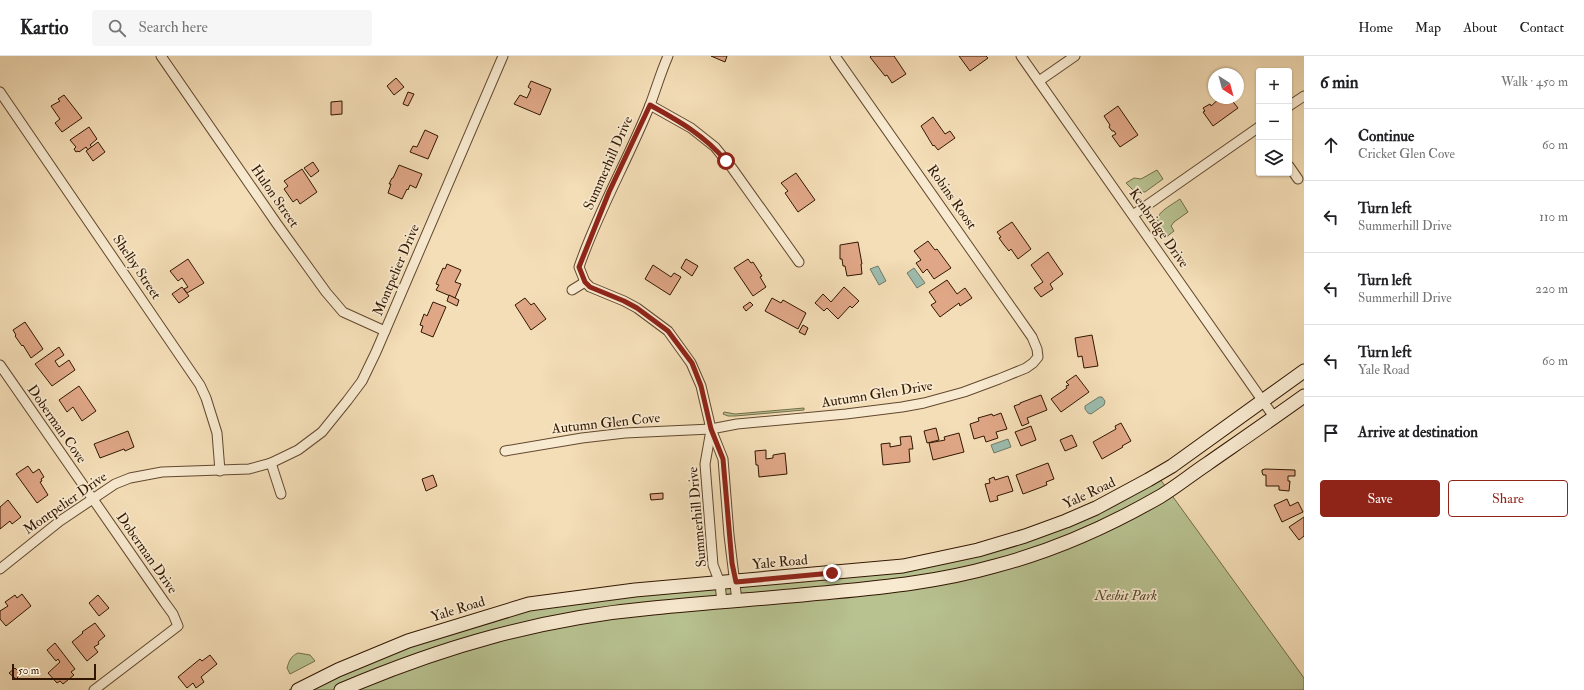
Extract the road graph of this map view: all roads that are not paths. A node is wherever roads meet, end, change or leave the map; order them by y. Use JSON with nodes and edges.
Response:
{"nodes":[{"id":1,"x":161,"y":56,"type":"edge"},
{"id":2,"x":503,"y":56,"type":"edge"},
{"id":3,"x":668,"y":56,"type":"edge"},
{"id":4,"x":835,"y":56,"type":"edge"},
{"id":5,"x":1021,"y":56,"type":"edge"},
{"id":6,"x":1074,"y":56,"type":"edge"},
{"id":7,"x":1039,"y":81,"type":"junction"},
{"id":8,"x":0,"y":92,"type":"edge"},
{"id":9,"x":1304,"y":96,"type":"edge"},
{"id":10,"x":1292,"y":104,"type":"edge"},
{"id":11,"x":650,"y":105,"type":"junction"},
{"id":12,"x":1256,"y":129,"type":"edge"},
{"id":13,"x":1292,"y":170,"type":"edge"},
{"id":14,"x":1298,"y":179,"type":"dead end"},
{"id":15,"x":1133,"y":215,"type":"junction"},
{"id":16,"x":799,"y":262,"type":"dead end"},
{"id":17,"x":585,"y":282,"type":"junction"},
{"id":18,"x":572,"y":290,"type":"dead end"},
{"id":19,"x":385,"y":331,"type":"junction"},
{"id":20,"x":1038,"y":357,"type":"joint"},
{"id":21,"x":0,"y":365,"type":"edge"},
{"id":22,"x":1304,"y":371,"type":"edge"},
{"id":23,"x":1304,"y":396,"type":"edge"},
{"id":24,"x":1262,"y":401,"type":"junction"},
{"id":25,"x":1274,"y":417,"type":"junction"},
{"id":26,"x":711,"y":429,"type":"junction"},
{"id":27,"x":505,"y":451,"type":"dead end"},
{"id":28,"x":271,"y":463,"type":"junction"},
{"id":29,"x":220,"y":471,"type":"junction"},
{"id":30,"x":281,"y":494,"type":"dead end"},
{"id":31,"x":92,"y":498,"type":"junction"},
{"id":32,"x":0,"y":569,"type":"edge"},
{"id":33,"x":736,"y":582,"type":"junction"},
{"id":34,"x":720,"y":583,"type":"junction"},
{"id":35,"x":737,"y":601,"type":"junction"},
{"id":36,"x":722,"y":602,"type":"junction"},
{"id":37,"x":94,"y":690,"type":"edge"},
{"id":38,"x":298,"y":690,"type":"edge"},
{"id":39,"x":341,"y":690,"type":"edge"}],
"edges":[{"from":1,"to":19,"type":"street","name":"Hulon Street"},
{"from":2,"to":19,"type":"street","name":"Montpelier Drive"},
{"from":3,"to":11,"type":"street","name":"Summerhill Drive"},
{"from":4,"to":20,"type":"street","name":"Robins Roost"},
{"from":5,"to":7,"type":"street","name":"Kenbridge Drive"},
{"from":6,"to":7,"type":"street"},
{"from":7,"to":15,"type":"street","name":"Kenbridge Drive"},
{"from":8,"to":29,"type":"street","name":"Shelby Street"},
{"from":9,"to":10,"type":"street"},
{"from":11,"to":16,"type":"street"},
{"from":11,"to":17,"type":"street","name":"Summerhill Drive"},
{"from":12,"to":15,"type":"street"},
{"from":13,"to":14,"type":"street"},
{"from":15,"to":24,"type":"street","name":"Kenbridge Drive"},
{"from":17,"to":18,"type":"street"},
{"from":17,"to":26,"type":"street","name":"Summerhill Drive"},
{"from":19,"to":28,"type":"street","name":"Montpelier Drive"},
{"from":20,"to":26,"type":"street","name":"Autumn Glen Drive"},
{"from":21,"to":31,"type":"street","name":"Doberman Cove"},
{"from":22,"to":24,"type":"main road","name":"Yale Road"},
{"from":23,"to":25,"type":"main road"},
{"from":24,"to":25,"type":"street","name":"Kenbridge Drive"},
{"from":24,"to":33,"type":"main road","name":"Yale Road"},
{"from":25,"to":35,"type":"main road"},
{"from":26,"to":27,"type":"street","name":"Autumn Glen Cove"},
{"from":26,"to":33,"type":"street","name":"Summerhill Drive"},
{"from":26,"to":34,"type":"street","name":"Summerhill Drive"},
{"from":28,"to":29,"type":"street","name":"Montpelier Drive"},
{"from":28,"to":30,"type":"street"},
{"from":29,"to":31,"type":"street","name":"Montpelier Drive"},
{"from":31,"to":32,"type":"street","name":"Montpelier Drive"},
{"from":31,"to":37,"type":"street","name":"Doberman Drive"},
{"from":33,"to":34,"type":"main road","name":"Yale Road"},
{"from":33,"to":35,"type":"street","name":"Summerhill Drive"},
{"from":34,"to":36,"type":"street","name":"Summerhill Drive"},
{"from":34,"to":38,"type":"main road","name":"Yale Road"},
{"from":35,"to":36,"type":"main road"},
{"from":36,"to":39,"type":"main road"}]}
